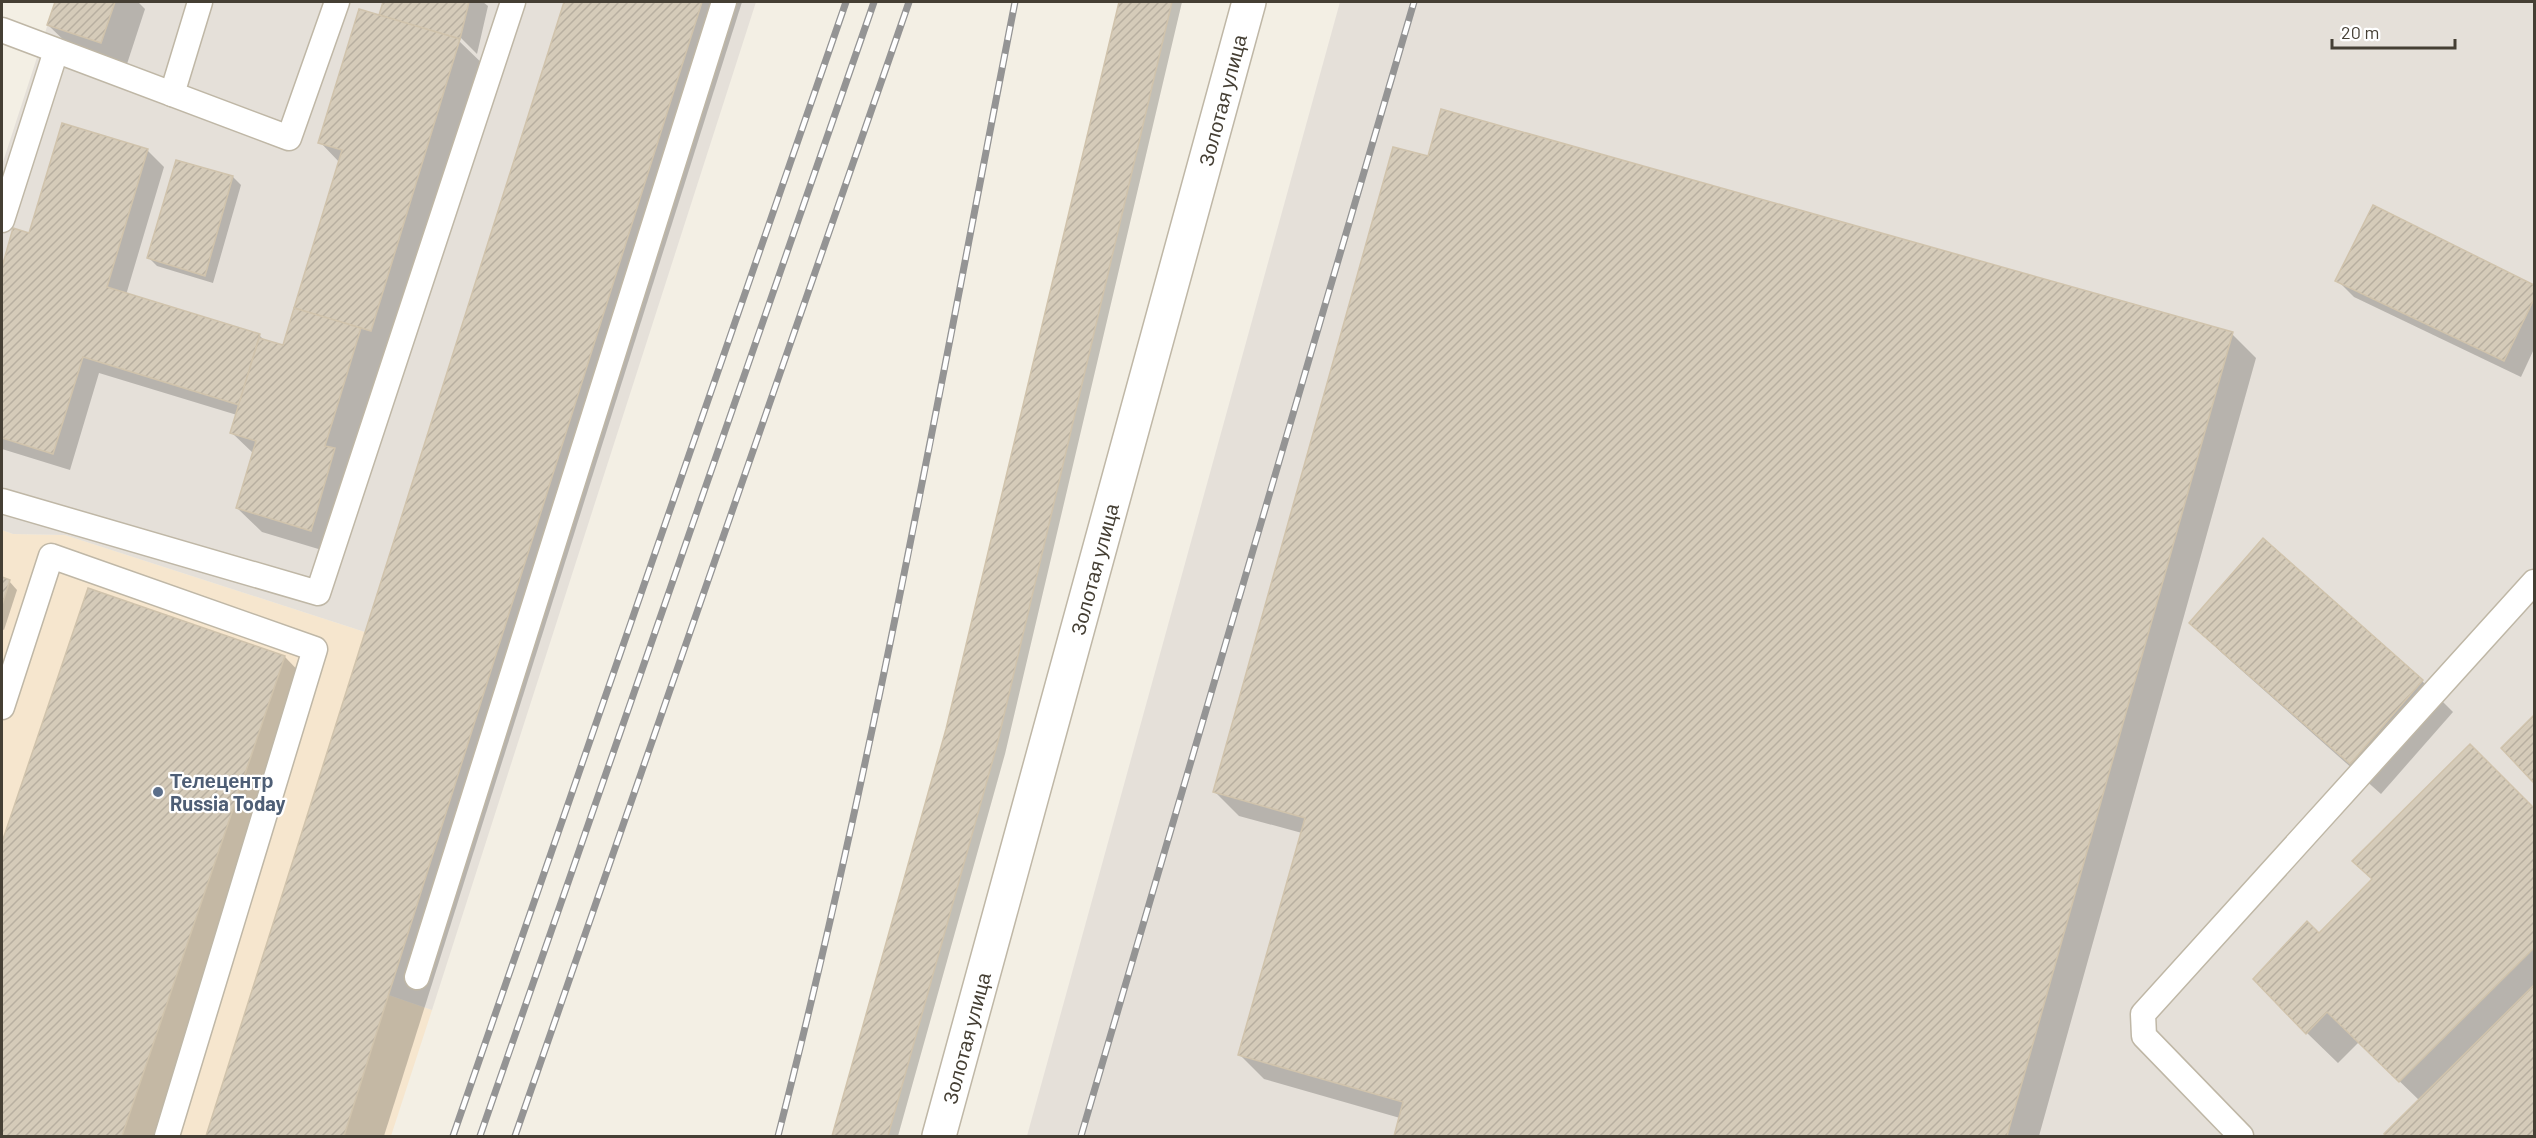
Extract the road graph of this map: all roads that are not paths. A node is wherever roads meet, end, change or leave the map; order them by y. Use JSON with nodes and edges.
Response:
{"nodes":[{"id":1,"x":200,"y":2,"type":"edge"},
{"id":2,"x":337,"y":2,"type":"edge"},
{"id":3,"x":513,"y":2,"type":"edge"},
{"id":4,"x":724,"y":2,"type":"edge"},
{"id":5,"x":1249,"y":2,"type":"edge"},
{"id":6,"x":2,"y":30,"type":"edge"},
{"id":7,"x":56,"y":51,"type":"junction"},
{"id":8,"x":172,"y":94,"type":"junction"},
{"id":9,"x":2,"y":220,"type":"edge"},
{"id":10,"x":2,"y":501,"type":"edge"},
{"id":11,"x":2535,"y":582,"type":"edge"},
{"id":12,"x":2,"y":707,"type":"edge"},
{"id":13,"x":417,"y":977,"type":"dead end"},
{"id":14,"x":167,"y":1137,"type":"edge"},
{"id":15,"x":939,"y":1137,"type":"edge"},
{"id":16,"x":2241,"y":1137,"type":"edge"}],
"edges":[{"from":1,"to":8,"type":"lane"},
{"from":2,"to":8,"type":"lane"},
{"from":3,"to":10,"type":"lane"},
{"from":4,"to":13,"type":"lane"},
{"from":5,"to":15,"type":"street","name":"Золотая улица"},
{"from":6,"to":7,"type":"lane"},
{"from":7,"to":8,"type":"lane"},
{"from":7,"to":9,"type":"lane"},
{"from":11,"to":16,"type":"lane"},
{"from":12,"to":14,"type":"lane"}]}
